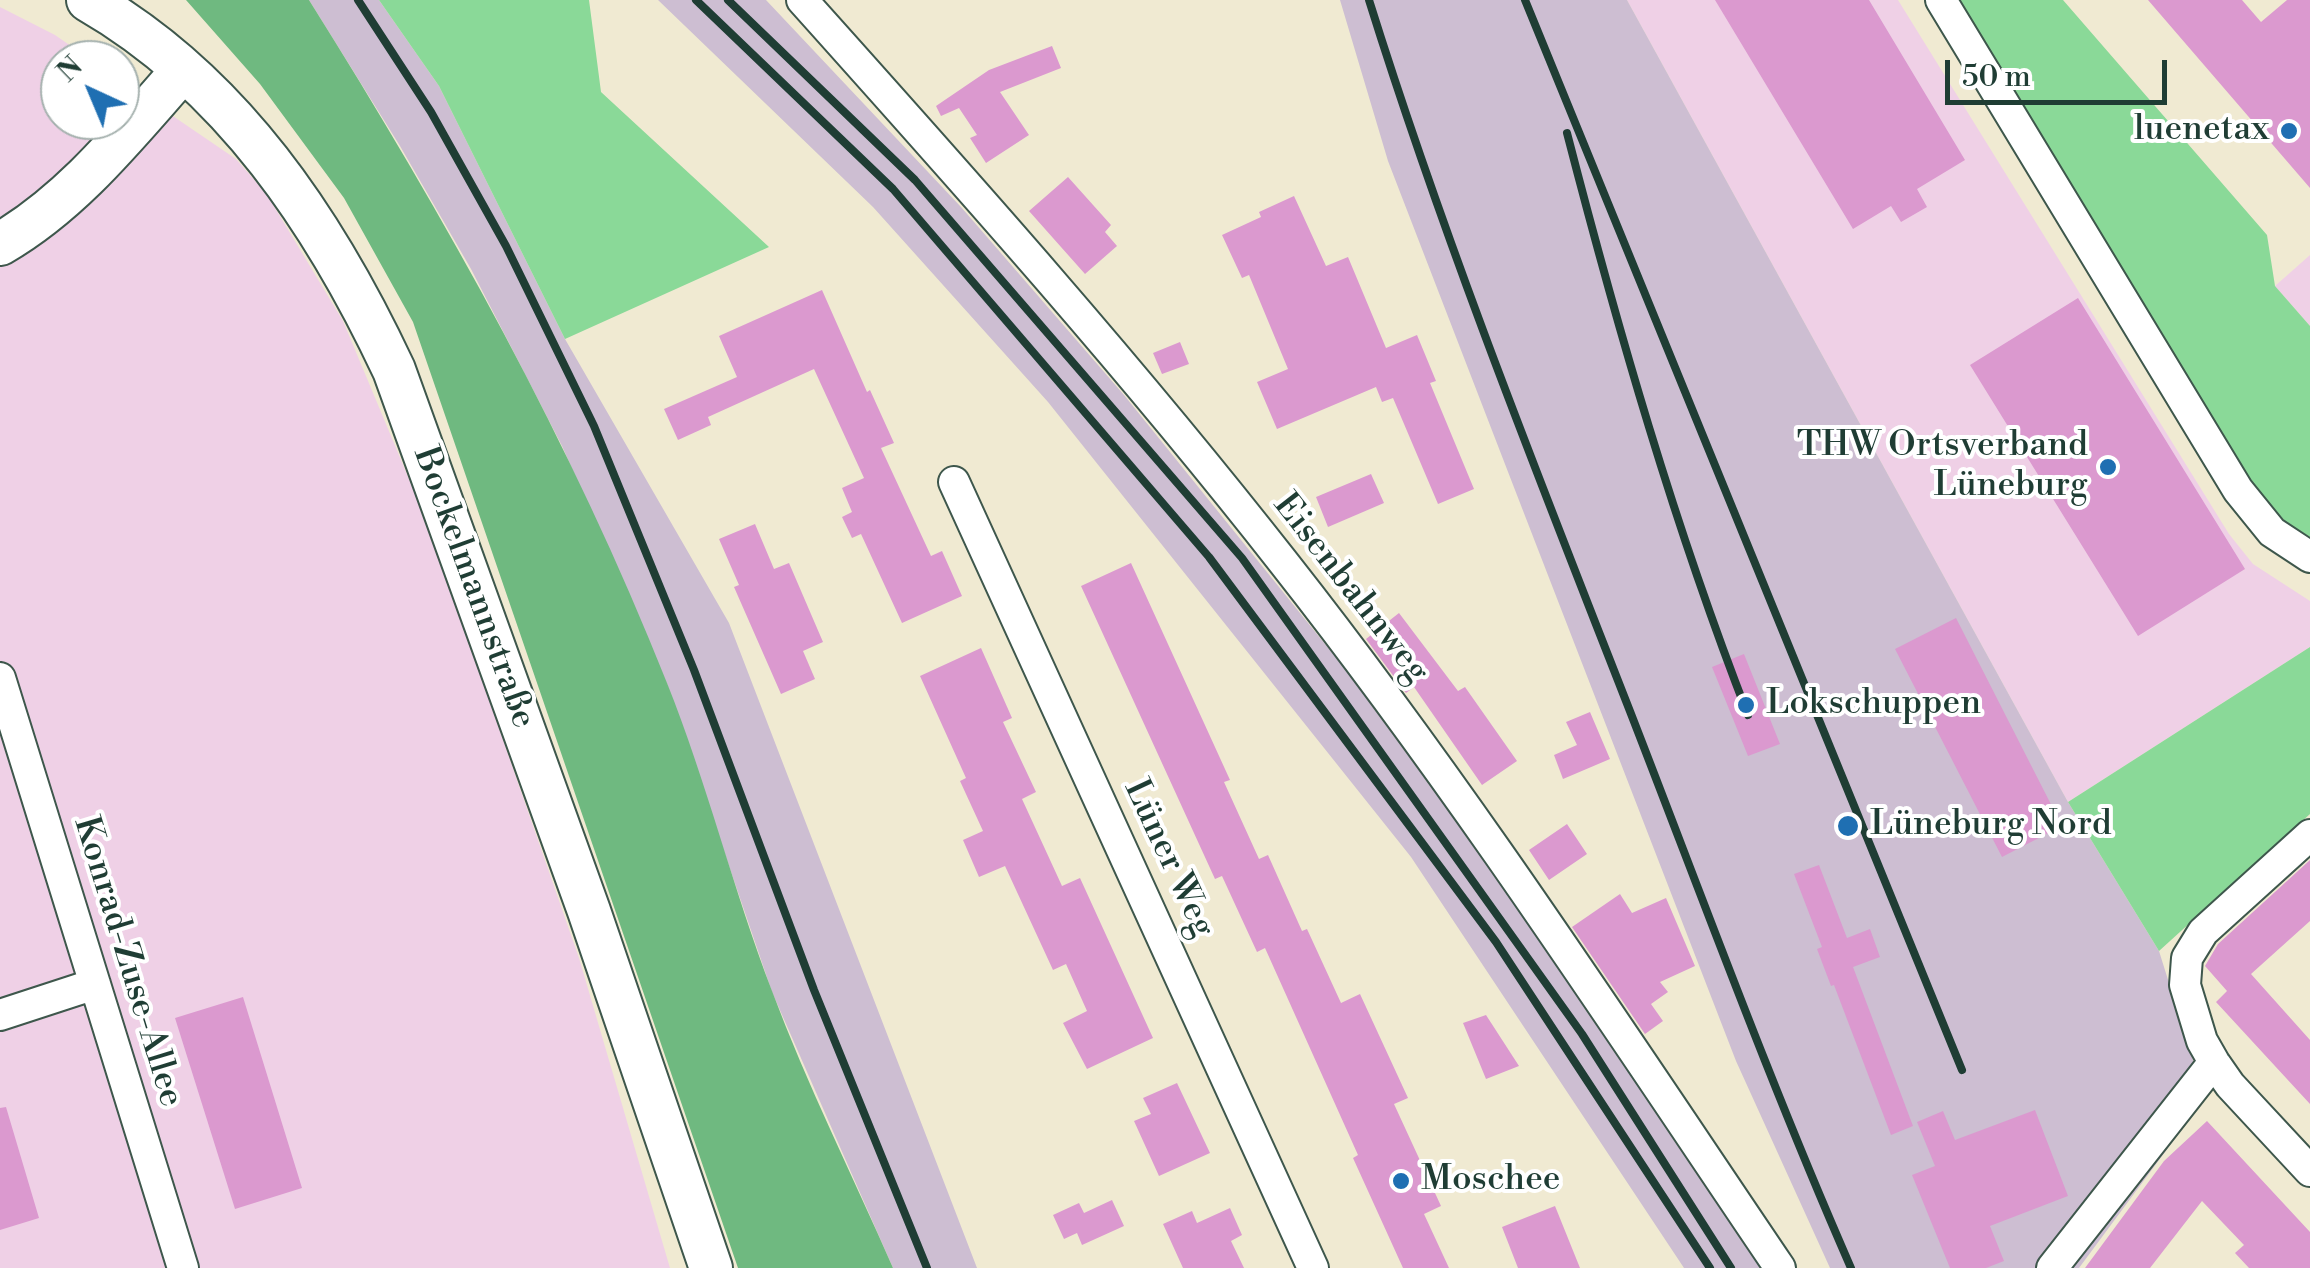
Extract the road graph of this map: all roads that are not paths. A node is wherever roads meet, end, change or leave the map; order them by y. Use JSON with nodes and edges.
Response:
{"nodes":[{"id":1,"x":88,"y":0,"type":"edge"},
{"id":2,"x":802,"y":0,"type":"edge"},
{"id":3,"x":1941,"y":0,"type":"edge"},
{"id":4,"x":183,"y":70,"type":"junction"},
{"id":5,"x":0,"y":244,"type":"edge"},
{"id":6,"x":954,"y":482,"type":"dead end"},
{"id":7,"x":2310,"y":556,"type":"edge"},
{"id":8,"x":0,"y":678,"type":"edge"},
{"id":9,"x":2310,"y":835,"type":"edge"},
{"id":10,"x":95,"y":984,"type":"junction"},
{"id":11,"x":0,"y":1015,"type":"edge"},
{"id":12,"x":2214,"y":1062,"type":"junction"},
{"id":13,"x":2310,"y":1171,"type":"edge"},
{"id":14,"x":183,"y":1268,"type":"edge"},
{"id":15,"x":711,"y":1268,"type":"edge"},
{"id":16,"x":1313,"y":1268,"type":"edge"},
{"id":17,"x":1780,"y":1268,"type":"edge"},
{"id":18,"x":2052,"y":1268,"type":"edge"}],
"edges":[{"from":1,"to":4,"type":"main road","name":"Bockelmannstraße"},
{"from":2,"to":17,"type":"street","name":"Eisenbahnweg"},
{"from":3,"to":7,"type":"street"},
{"from":4,"to":5,"type":"main road"},
{"from":4,"to":15,"type":"main road","name":"Bockelmannstraße"},
{"from":6,"to":16,"type":"street","name":"Lüner Weg"},
{"from":8,"to":10,"type":"street","name":"Konrad-Zuse-Allee"},
{"from":9,"to":12,"type":"street"},
{"from":10,"to":11,"type":"street"},
{"from":10,"to":14,"type":"street","name":"Konrad-Zuse-Allee"},
{"from":12,"to":13,"type":"street"},
{"from":12,"to":18,"type":"street"}]}
